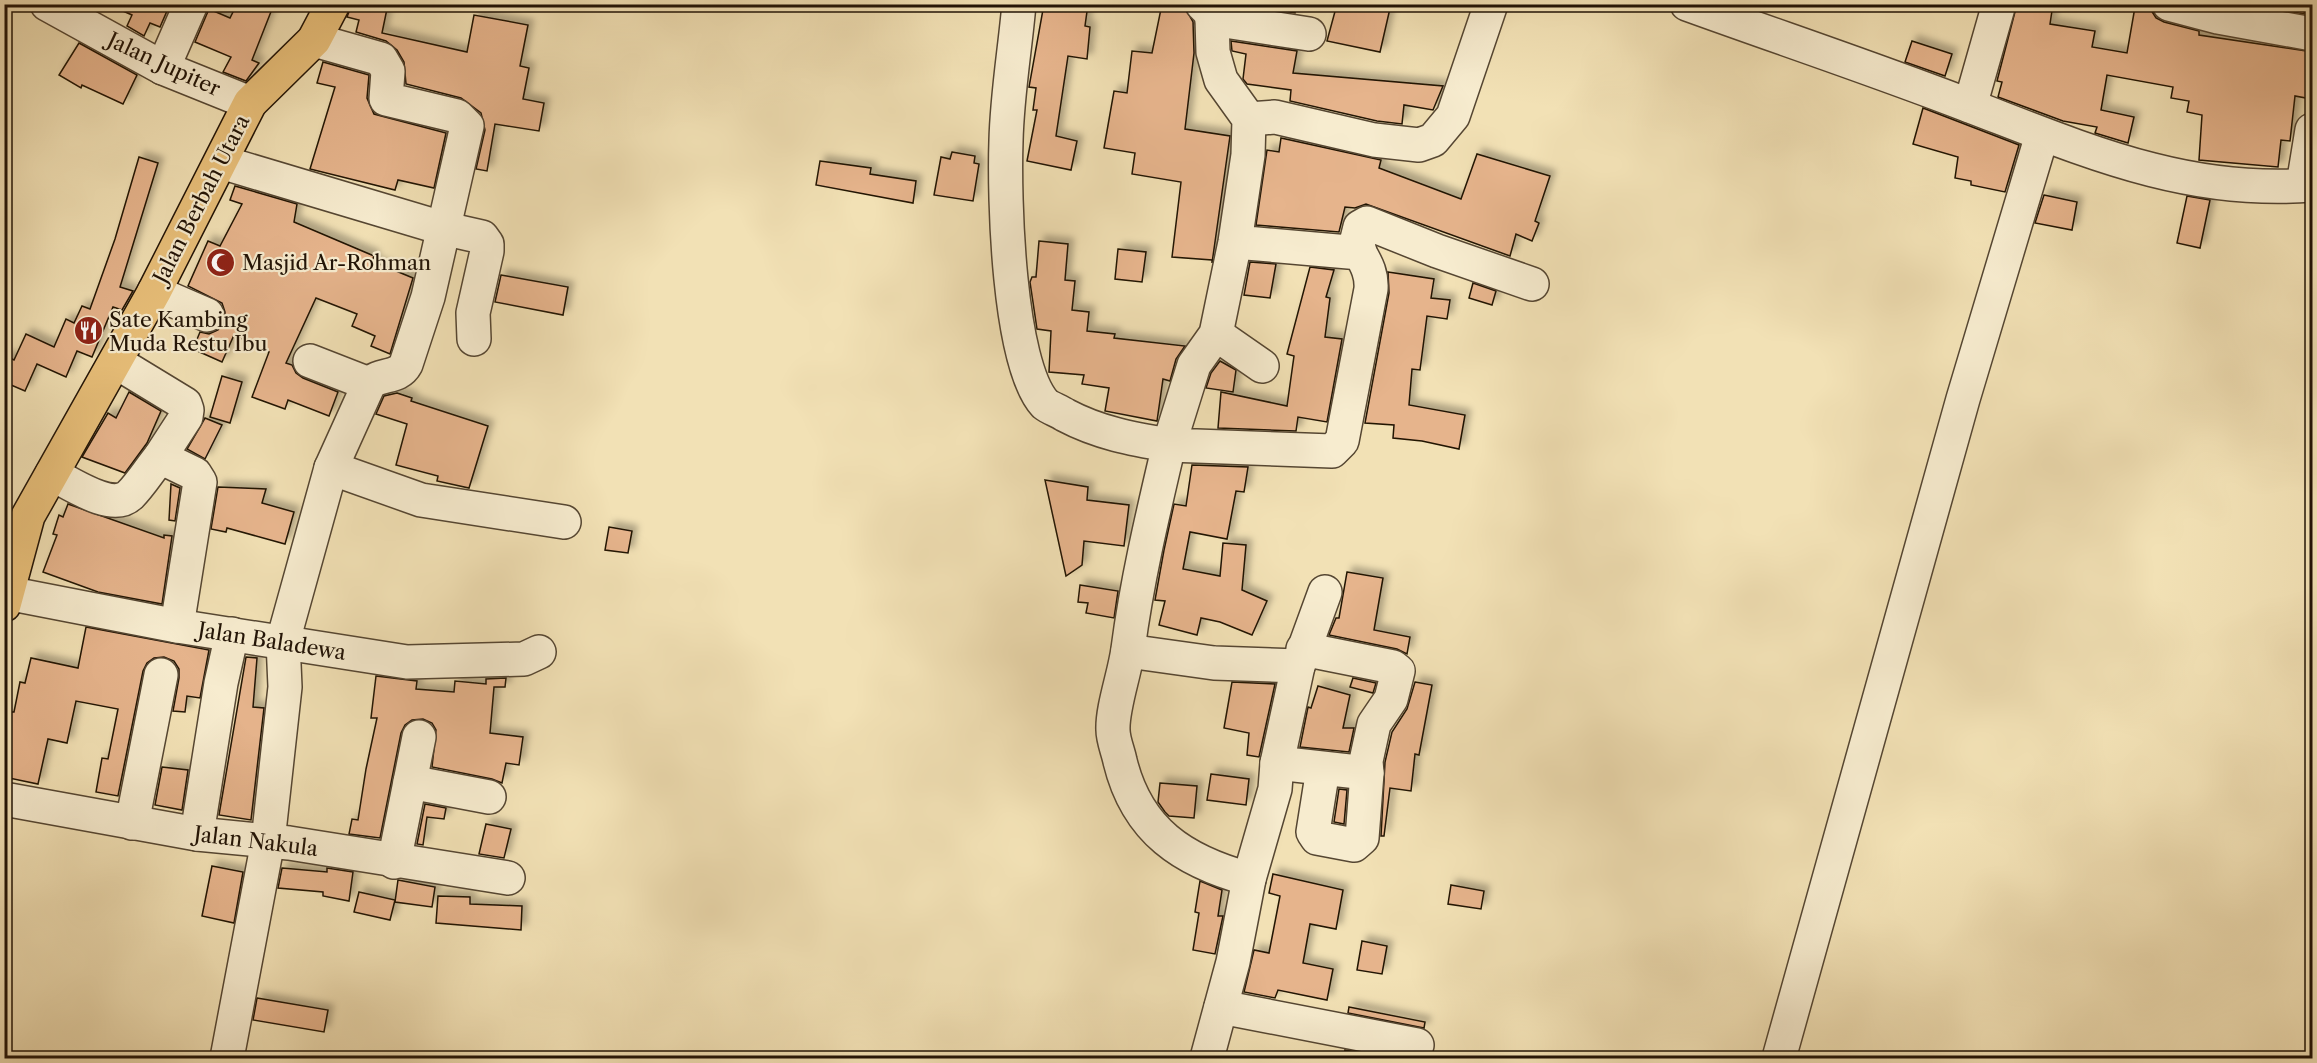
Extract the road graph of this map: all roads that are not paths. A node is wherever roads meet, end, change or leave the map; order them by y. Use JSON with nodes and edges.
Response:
{"nodes":[{"id":1,"x":47,"y":4,"type":"edge"},
{"id":2,"x":190,"y":4,"type":"edge"},
{"id":3,"x":333,"y":4,"type":"edge"},
{"id":4,"x":1020,"y":4,"type":"edge"},
{"id":5,"x":1491,"y":4,"type":"edge"},
{"id":6,"x":1687,"y":4,"type":"edge"},
{"id":7,"x":1999,"y":4,"type":"edge"},
{"id":8,"x":2169,"y":4,"type":"edge"},
{"id":9,"x":1207,"y":12,"type":"edge"},
{"id":10,"x":1309,"y":34,"type":"dead end"},
{"id":11,"x":2313,"y":34,"type":"edge"},
{"id":12,"x":314,"y":40,"type":"junction"},
{"id":13,"x":163,"y":68,"type":"junction"},
{"id":14,"x":250,"y":103,"type":"junction"},
{"id":15,"x":1970,"y":106,"type":"junction"},
{"id":16,"x":1249,"y":120,"type":"junction"},
{"id":17,"x":2313,"y":130,"type":"edge"},
{"id":18,"x":2042,"y":135,"type":"junction"},
{"id":19,"x":221,"y":162,"type":"junction"},
{"id":20,"x":2308,"y":185,"type":"edge"},
{"id":21,"x":442,"y":228,"type":"junction"},
{"id":22,"x":1235,"y":242,"type":"junction"},
{"id":23,"x":1360,"y":253,"type":"junction"},
{"id":24,"x":1532,"y":284,"type":"dead end"},
{"id":25,"x":154,"y":292,"type":"junction"},
{"id":26,"x":207,"y":315,"type":"dead end"},
{"id":27,"x":1216,"y":334,"type":"junction"},
{"id":28,"x":474,"y":339,"type":"dead end"},
{"id":29,"x":310,"y":361,"type":"dead end"},
{"id":30,"x":116,"y":362,"type":"junction"},
{"id":31,"x":1262,"y":366,"type":"dead end"},
{"id":32,"x":369,"y":384,"type":"junction"},
{"id":33,"x":1169,"y":445,"type":"junction"},
{"id":34,"x":160,"y":457,"type":"junction"},
{"id":35,"x":331,"y":468,"type":"junction"},
{"id":36,"x":52,"y":474,"type":"junction"},
{"id":37,"x":564,"y":522,"type":"dead end"},
{"id":38,"x":1325,"y":592,"type":"dead end"},
{"id":39,"x":6,"y":599,"type":"edge"},
{"id":40,"x":177,"y":626,"type":"junction"},
{"id":41,"x":232,"y":633,"type":"junction"},
{"id":42,"x":283,"y":641,"type":"junction"},
{"id":43,"x":1128,"y":651,"type":"junction"},
{"id":44,"x":539,"y":652,"type":"dead end"},
{"id":45,"x":1300,"y":657,"type":"junction"},
{"id":46,"x":161,"y":675,"type":"dead end"},
{"id":47,"x":419,"y":737,"type":"dead end"},
{"id":48,"x":1277,"y":763,"type":"junction"},
{"id":49,"x":1323,"y":769,"type":"junction"},
{"id":50,"x":1367,"y":773,"type":"junction"},
{"id":51,"x":410,"y":782,"type":"junction"},
{"id":52,"x":489,"y":797,"type":"dead end"},
{"id":53,"x":4,"y":799,"type":"edge"},
{"id":54,"x":132,"y":823,"type":"junction"},
{"id":55,"x":197,"y":834,"type":"junction"},
{"id":56,"x":268,"y":841,"type":"junction"},
{"id":57,"x":394,"y":862,"type":"junction"},
{"id":58,"x":508,"y":878,"type":"dead end"},
{"id":59,"x":1249,"y":879,"type":"junction"},
{"id":60,"x":1221,"y":1007,"type":"junction"},
{"id":61,"x":1417,"y":1045,"type":"dead end"},
{"id":62,"x":227,"y":1059,"type":"edge"},
{"id":63,"x":1207,"y":1059,"type":"edge"},
{"id":64,"x":1779,"y":1059,"type":"edge"}],
"edges":[{"from":1,"to":13,"type":"street","name":"Jalan Jupiter"},
{"from":2,"to":13,"type":"street"},
{"from":3,"to":12,"type":"main road","name":"Jalan Berbah Utara"},
{"from":4,"to":33,"type":"street"},
{"from":5,"to":16,"type":"street"},
{"from":6,"to":15,"type":"street"},
{"from":7,"to":15,"type":"street"},
{"from":8,"to":11,"type":"street"},
{"from":9,"to":10,"type":"street"},
{"from":9,"to":16,"type":"street"},
{"from":12,"to":14,"type":"main road","name":"Jalan Berbah Utara"},
{"from":12,"to":21,"type":"street"},
{"from":13,"to":14,"type":"street","name":"Jalan Jupiter"},
{"from":14,"to":19,"type":"main road","name":"Jalan Berbah Utara"},
{"from":15,"to":18,"type":"street"},
{"from":16,"to":22,"type":"street"},
{"from":17,"to":20,"type":"street"},
{"from":18,"to":20,"type":"street"},
{"from":18,"to":64,"type":"street"},
{"from":19,"to":21,"type":"street"},
{"from":19,"to":25,"type":"main road","name":"Jalan Berbah Utara"},
{"from":21,"to":28,"type":"street"},
{"from":21,"to":32,"type":"street"},
{"from":22,"to":23,"type":"street"},
{"from":22,"to":27,"type":"street"},
{"from":23,"to":24,"type":"street"},
{"from":23,"to":33,"type":"street"},
{"from":25,"to":26,"type":"street"},
{"from":25,"to":30,"type":"main road","name":"Jalan Berbah Utara"},
{"from":27,"to":31,"type":"street"},
{"from":27,"to":33,"type":"street"},
{"from":29,"to":32,"type":"street"},
{"from":30,"to":34,"type":"street"},
{"from":30,"to":36,"type":"main road","name":"Jalan Berbah Utara"},
{"from":32,"to":35,"type":"street"},
{"from":33,"to":43,"type":"street"},
{"from":34,"to":36,"type":"street"},
{"from":34,"to":40,"type":"street"},
{"from":35,"to":37,"type":"street"},
{"from":35,"to":42,"type":"street"},
{"from":36,"to":39,"type":"main road","name":"Jalan Berbah Utara"},
{"from":38,"to":45,"type":"street"},
{"from":39,"to":40,"type":"street","name":"Jalan Baladewa"},
{"from":40,"to":41,"type":"street","name":"Jalan Baladewa"},
{"from":41,"to":42,"type":"street","name":"Jalan Baladewa"},
{"from":41,"to":55,"type":"street"},
{"from":42,"to":44,"type":"street","name":"Jalan Baladewa"},
{"from":42,"to":56,"type":"street"},
{"from":43,"to":45,"type":"street"},
{"from":43,"to":59,"type":"street"},
{"from":45,"to":48,"type":"street"},
{"from":45,"to":50,"type":"street"},
{"from":46,"to":54,"type":"street"},
{"from":47,"to":51,"type":"street"},
{"from":48,"to":49,"type":"street"},
{"from":48,"to":59,"type":"street"},
{"from":49,"to":50,"type":"street"},
{"from":49,"to":50,"type":"street"},
{"from":51,"to":52,"type":"street"},
{"from":51,"to":57,"type":"street"},
{"from":53,"to":54,"type":"street","name":"Jalan Nakula"},
{"from":54,"to":55,"type":"street","name":"Jalan Nakula"},
{"from":55,"to":56,"type":"street","name":"Jalan Nakula"},
{"from":56,"to":57,"type":"street","name":"Jalan Nakula"},
{"from":56,"to":62,"type":"street"},
{"from":57,"to":58,"type":"street","name":"Jalan Nakula"},
{"from":59,"to":60,"type":"street"},
{"from":60,"to":61,"type":"street"},
{"from":60,"to":63,"type":"street"}]}
